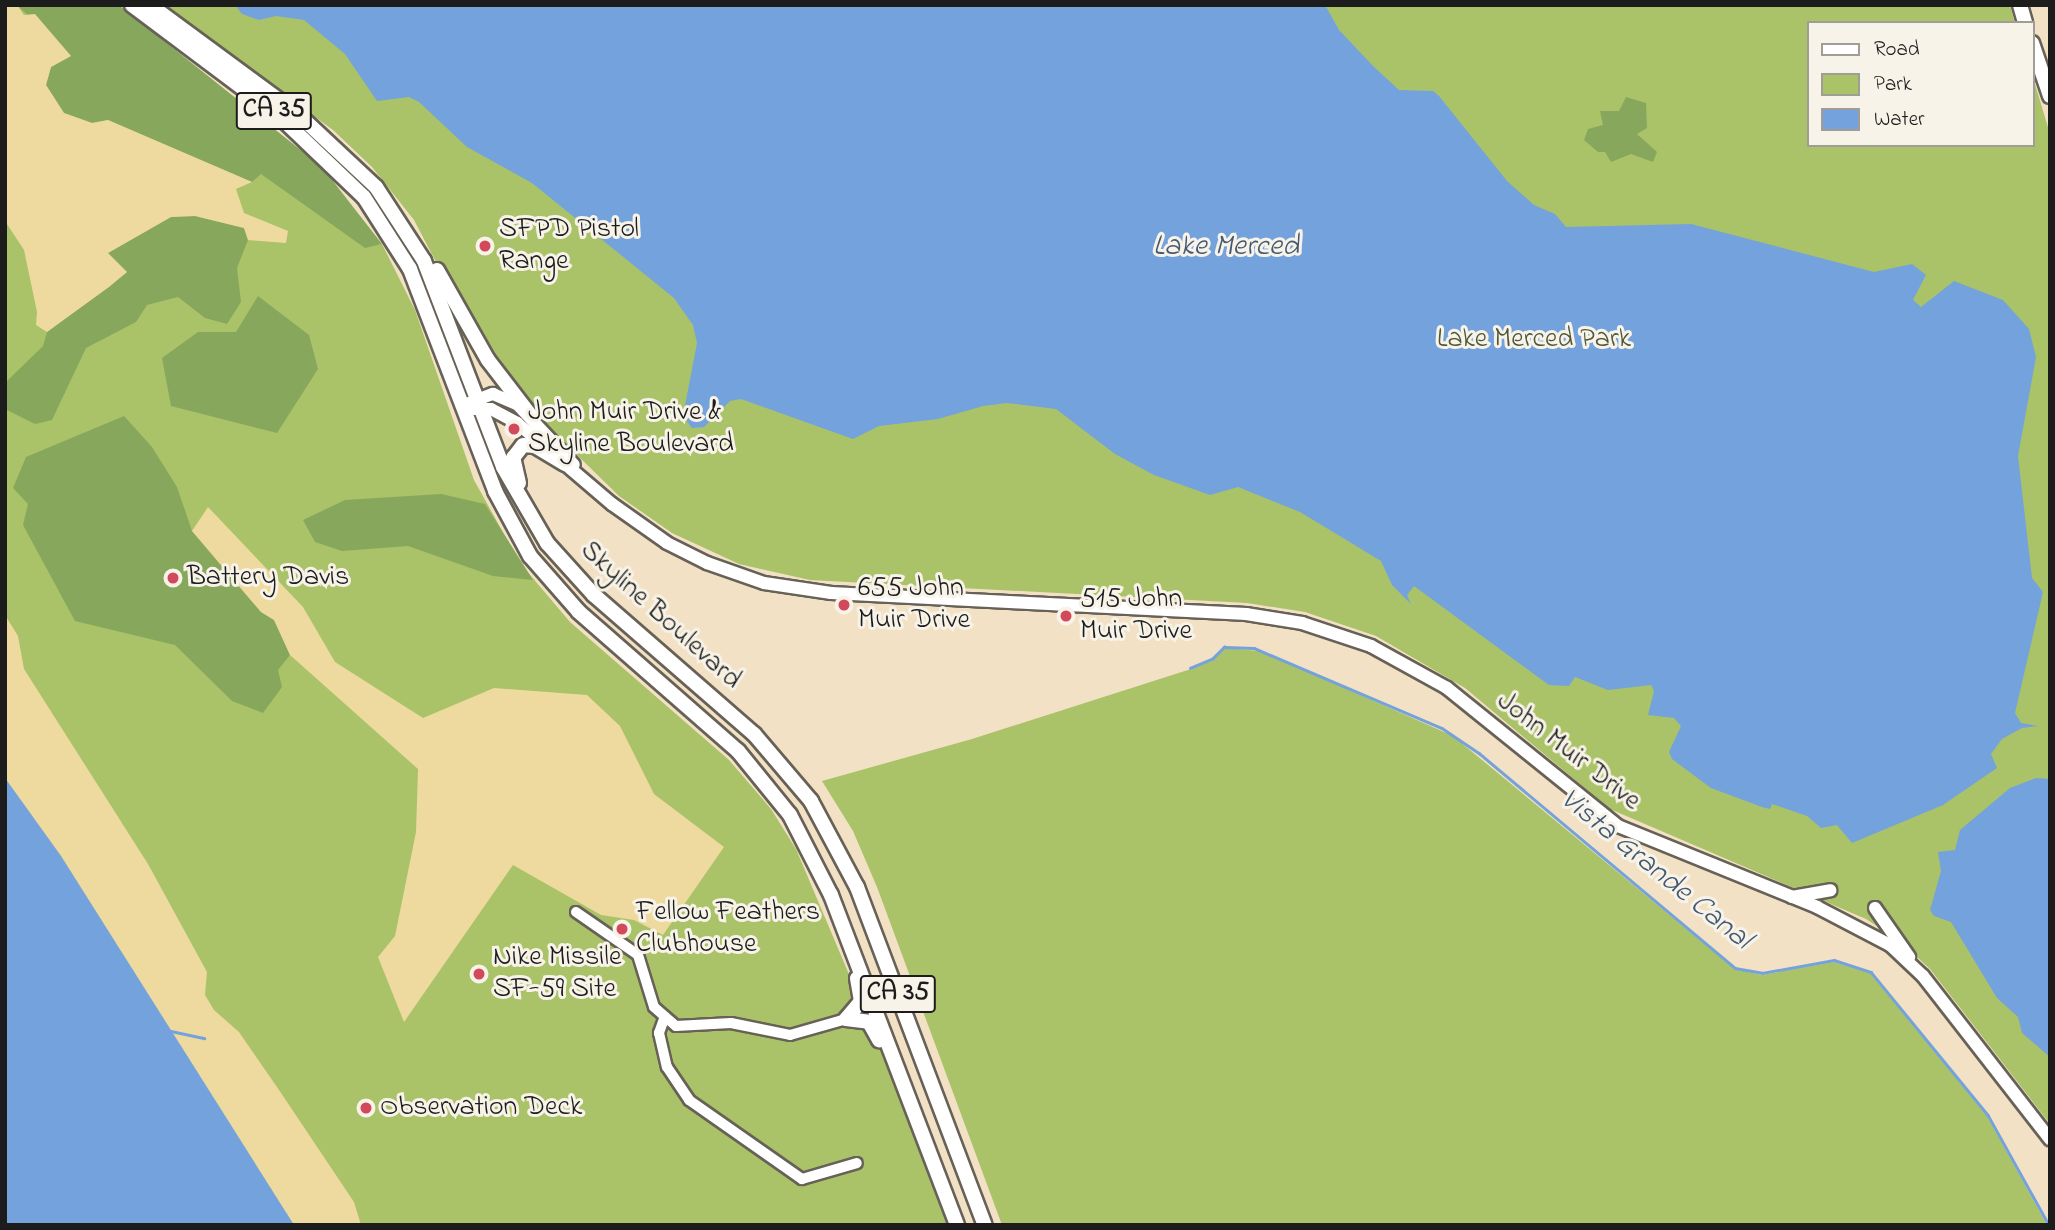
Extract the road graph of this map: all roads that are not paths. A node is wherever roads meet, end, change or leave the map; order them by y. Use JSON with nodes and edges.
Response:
{"nodes":[{"id":1,"x":132,"y":5,"type":"edge"},
{"id":2,"x":150,"y":5,"type":"edge"},
{"id":3,"x":2034,"y":49,"type":"edge"},
{"id":4,"x":2050,"y":96,"type":"edge"},
{"id":5,"x":397,"y":215,"type":"junction"},
{"id":6,"x":479,"y":403,"type":"junction"},
{"id":7,"x":463,"y":407,"type":"junction"},
{"id":8,"x":531,"y":416,"type":"junction"},
{"id":9,"x":565,"y":464,"type":"junction"},
{"id":10,"x":578,"y":472,"type":"junction"},
{"id":11,"x":528,"y":514,"type":"junction"},
{"id":12,"x":1830,"y":890,"type":"dead end"},
{"id":13,"x":1792,"y":897,"type":"junction"},
{"id":14,"x":1875,"y":908,"type":"dead end"},
{"id":15,"x":576,"y":912,"type":"dead end"},
{"id":16,"x":855,"y":956,"type":"junction"},
{"id":17,"x":1914,"y":966,"type":"junction"},
{"id":18,"x":664,"y":1019,"type":"junction"},
{"id":19,"x":846,"y":1019,"type":"junction"},
{"id":20,"x":907,"y":1092,"type":"junction"},
{"id":21,"x":2050,"y":1139,"type":"edge"},
{"id":22,"x":857,"y":1163,"type":"dead end"},
{"id":23,"x":957,"y":1225,"type":"edge"},
{"id":24,"x":985,"y":1225,"type":"edge"}],
"edges":[{"from":1,"to":7,"type":"main road","name":"Skyline Boulevard","number":"CA 35"},
{"from":2,"to":5,"type":"main road","name":"Skyline Boulevard","number":"CA 35"},
{"from":3,"to":4,"type":"main road"},
{"from":5,"to":6,"type":"main road","name":"Skyline Boulevard","number":"CA 35"},
{"from":5,"to":8,"type":"main road"},
{"from":6,"to":7,"type":"street","name":"John Muir Drive"},
{"from":6,"to":8,"type":"street","name":"John Muir Drive"},
{"from":6,"to":9,"type":"street","name":"John Muir Drive"},
{"from":6,"to":11,"type":"main road","name":"Skyline Boulevard","number":"CA 35"},
{"from":7,"to":16,"type":"main road","name":"Skyline Boulevard","number":"CA 35"},
{"from":8,"to":10,"type":"street","name":"John Muir Drive"},
{"from":9,"to":10,"type":"street","name":"John Muir Drive"},
{"from":9,"to":11,"type":"main road"},
{"from":10,"to":13,"type":"street","name":"John Muir Drive"},
{"from":11,"to":24,"type":"main road","name":"Skyline Boulevard","number":"CA 35"},
{"from":12,"to":13,"type":"street"},
{"from":13,"to":17,"type":"street","name":"John Muir Drive"},
{"from":14,"to":17,"type":"street"},
{"from":15,"to":18,"type":"street"},
{"from":16,"to":19,"type":"main road"},
{"from":16,"to":20,"type":"main road","name":"Skyline Boulevard","number":"CA 35"},
{"from":17,"to":21,"type":"street","name":"John Muir Drive"},
{"from":18,"to":19,"type":"street"},
{"from":18,"to":22,"type":"street"},
{"from":19,"to":20,"type":"main road"},
{"from":20,"to":23,"type":"main road","name":"Skyline Boulevard","number":"CA 35"}]}
